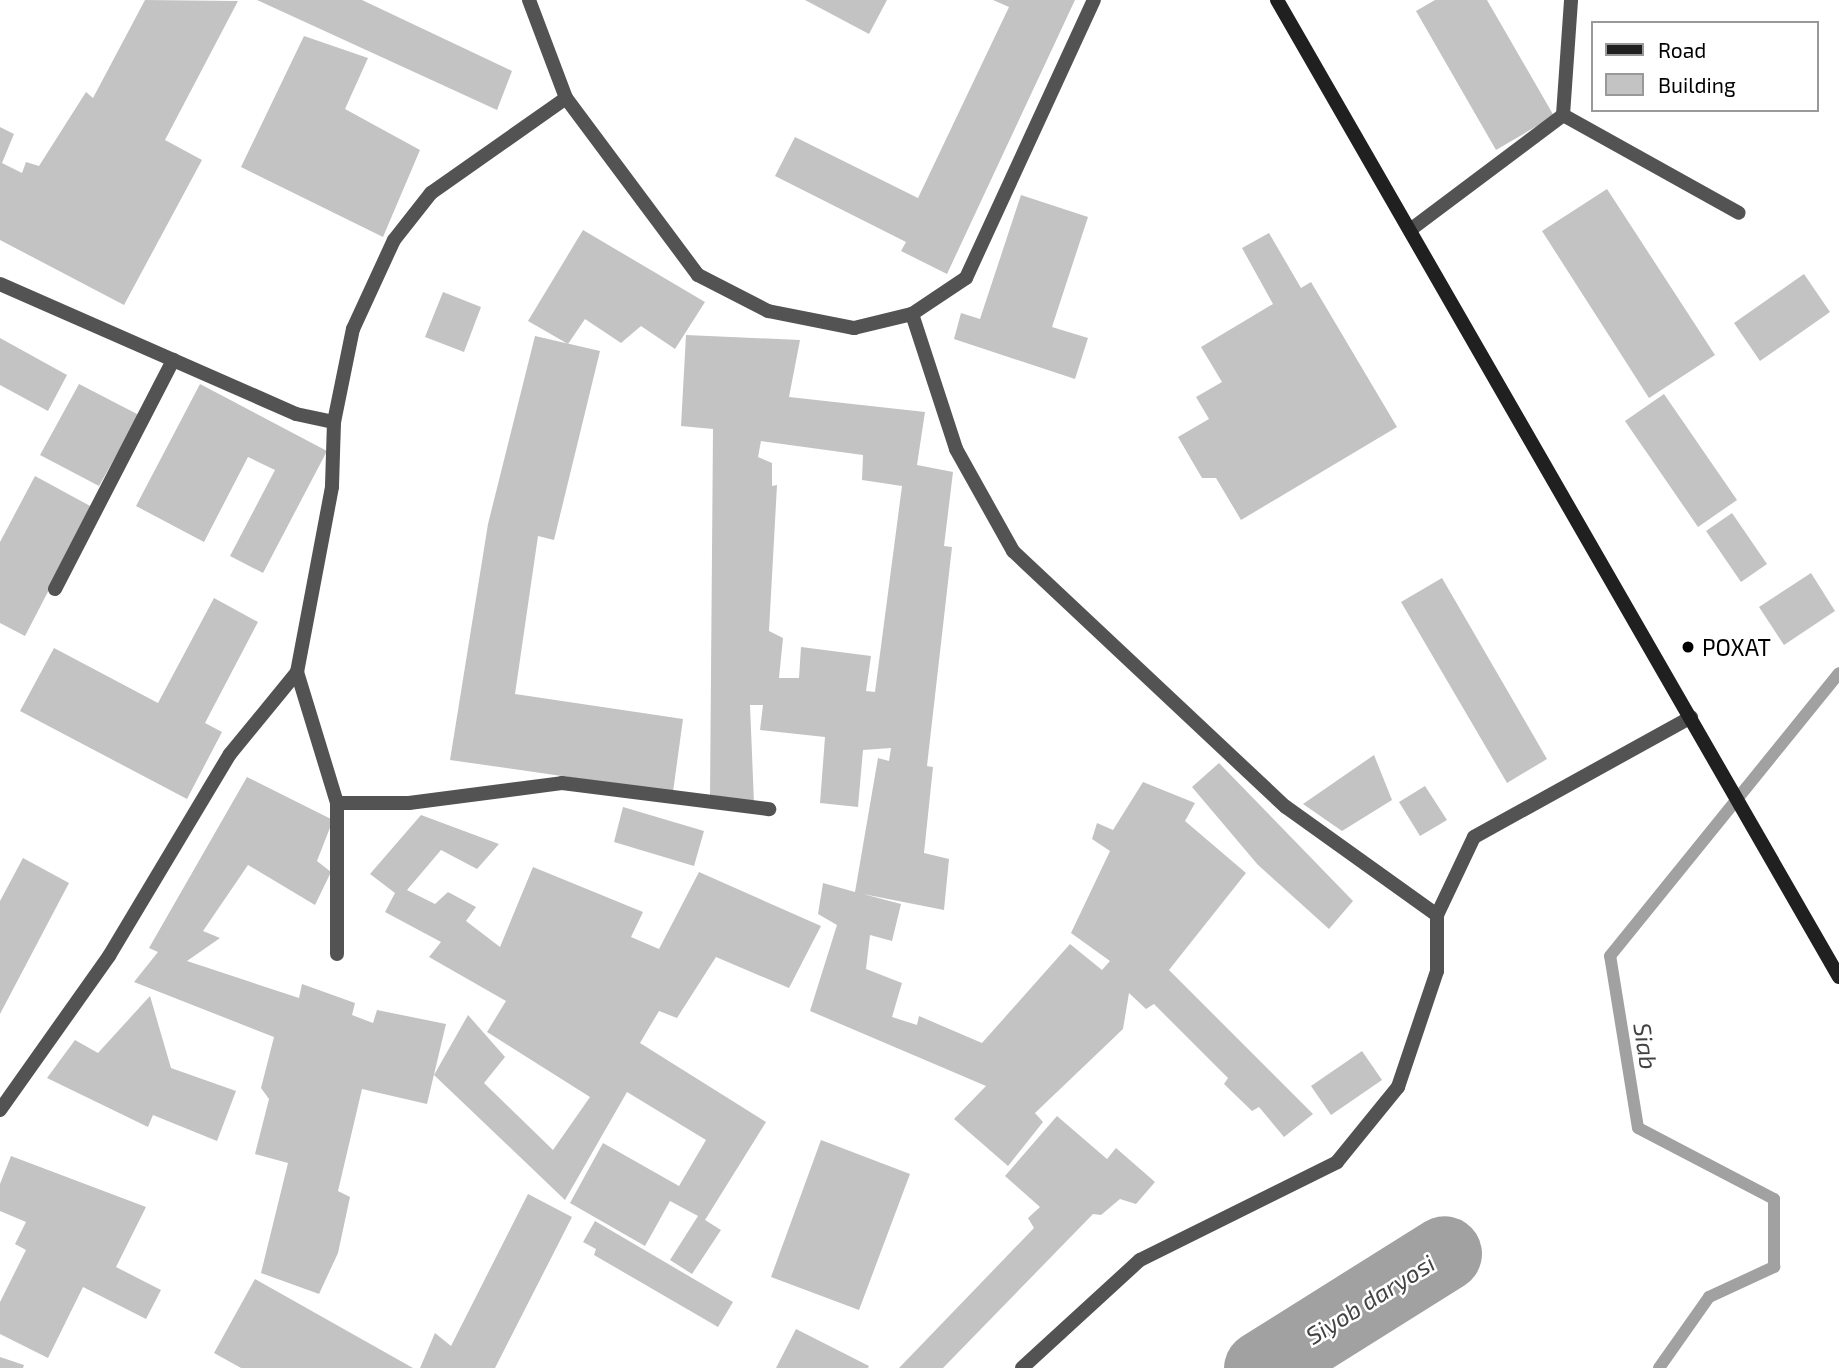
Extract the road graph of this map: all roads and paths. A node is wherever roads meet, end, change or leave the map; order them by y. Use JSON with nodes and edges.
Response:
{"nodes":[{"id":1,"x":529,"y":0,"type":"edge"},
{"id":2,"x":1094,"y":0,"type":"edge"},
{"id":3,"x":1277,"y":0,"type":"edge"},
{"id":4,"x":1571,"y":0,"type":"edge"},
{"id":5,"x":566,"y":98,"type":"junction"},
{"id":6,"x":1563,"y":116,"type":"junction"},
{"id":7,"x":1739,"y":214,"type":"dead end"},
{"id":8,"x":1410,"y":230,"type":"junction"},
{"id":9,"x":0,"y":284,"type":"edge"},
{"id":10,"x":912,"y":314,"type":"junction"},
{"id":11,"x":173,"y":360,"type":"junction"},
{"id":12,"x":334,"y":422,"type":"junction"},
{"id":13,"x":55,"y":589,"type":"dead end"},
{"id":14,"x":297,"y":672,"type":"junction"},
{"id":15,"x":1691,"y":717,"type":"junction"},
{"id":16,"x":337,"y":803,"type":"junction"},
{"id":17,"x":769,"y":809,"type":"dead end"},
{"id":18,"x":1437,"y":915,"type":"junction"},
{"id":19,"x":337,"y":954,"type":"dead end"},
{"id":20,"x":1839,"y":978,"type":"edge"},
{"id":21,"x":0,"y":1110,"type":"edge"},
{"id":22,"x":1022,"y":1368,"type":"edge"}],
"edges":[{"from":1,"to":5,"type":"street"},
{"from":2,"to":10,"type":"street"},
{"from":3,"to":8,"type":"main road"},
{"from":4,"to":6,"type":"street"},
{"from":5,"to":10,"type":"street"},
{"from":5,"to":12,"type":"street"},
{"from":6,"to":7,"type":"street"},
{"from":6,"to":8,"type":"street"},
{"from":8,"to":15,"type":"main road"},
{"from":9,"to":11,"type":"street"},
{"from":10,"to":18,"type":"street"},
{"from":11,"to":12,"type":"street"},
{"from":11,"to":13,"type":"street"},
{"from":12,"to":14,"type":"street"},
{"from":14,"to":16,"type":"street"},
{"from":14,"to":21,"type":"street"},
{"from":15,"to":18,"type":"street"},
{"from":15,"to":20,"type":"main road"},
{"from":16,"to":17,"type":"street"},
{"from":16,"to":19,"type":"street"},
{"from":18,"to":22,"type":"street"}]}
